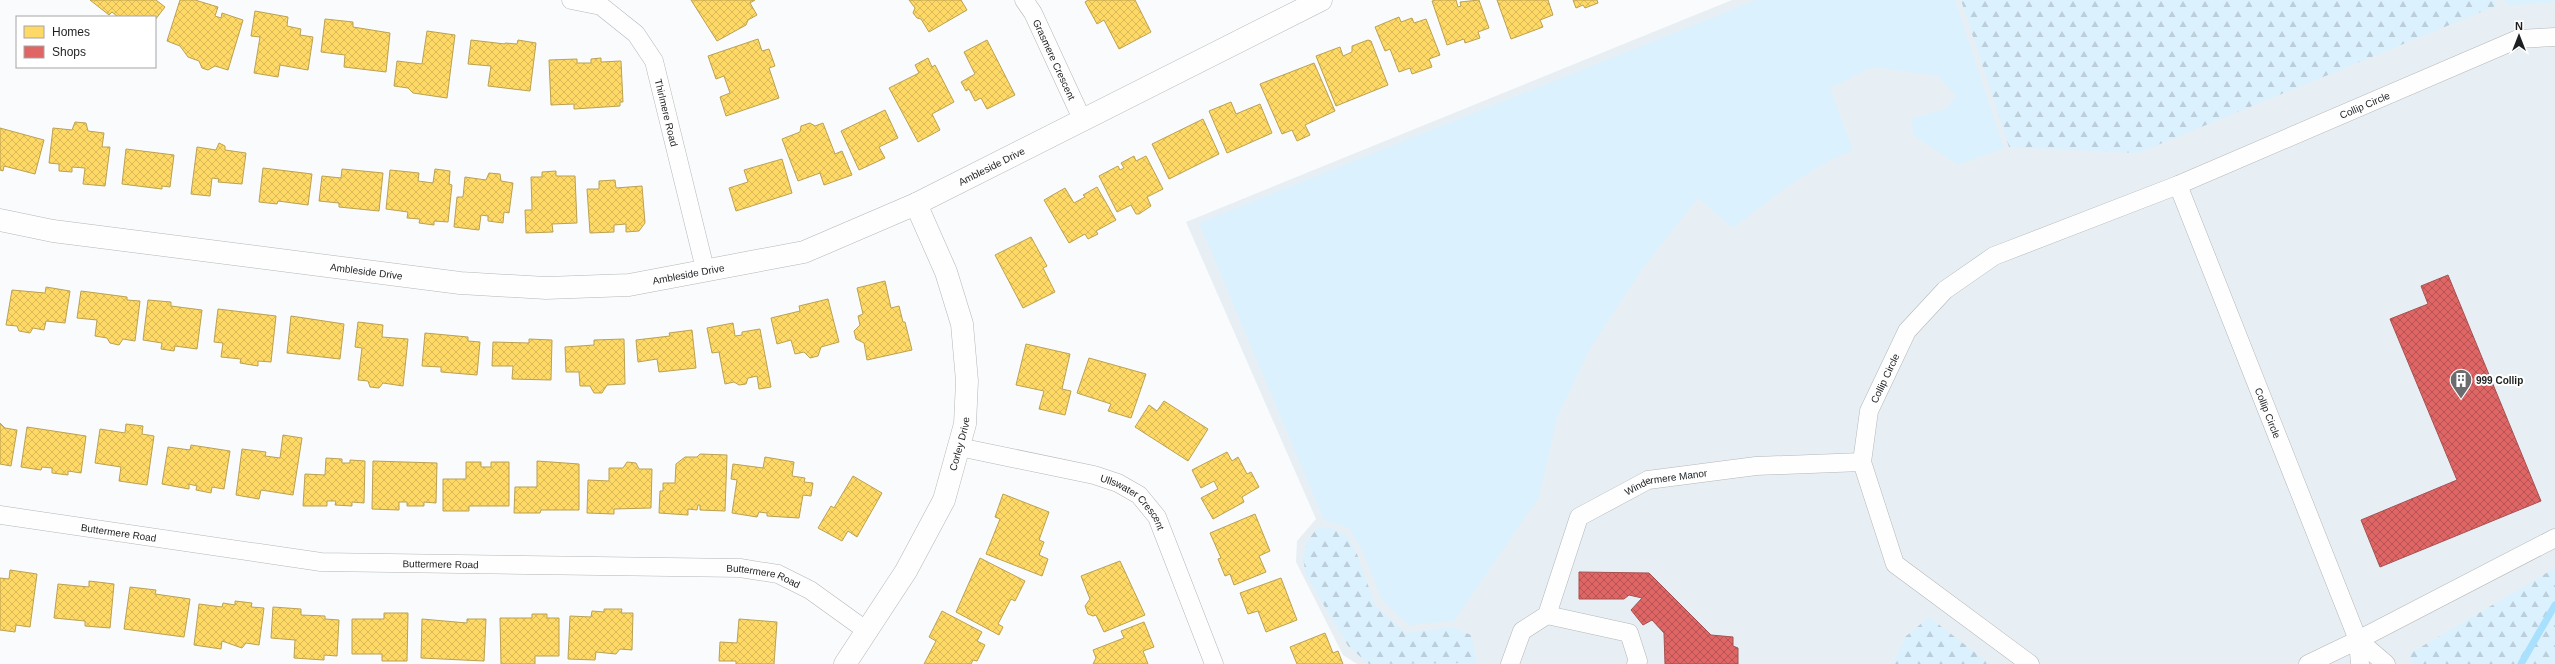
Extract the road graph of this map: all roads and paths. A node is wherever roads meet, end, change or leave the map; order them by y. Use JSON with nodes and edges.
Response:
{"nodes":[{"id":1,"x":571,"y":0,"type":"edge"},
{"id":2,"x":1024,"y":0,"type":"edge"},
{"id":3,"x":1321,"y":0,"type":"edge"},
{"id":4,"x":2555,"y":37,"type":"edge"},
{"id":5,"x":1082,"y":119,"type":"junction"},
{"id":6,"x":2178,"y":185,"type":"junction"},
{"id":7,"x":916,"y":204,"type":"junction"},
{"id":8,"x":0,"y":220,"type":"edge"},
{"id":9,"x":705,"y":269,"type":"junction"},
{"id":10,"x":959,"y":448,"type":"junction"},
{"id":11,"x":1862,"y":462,"type":"junction"},
{"id":12,"x":0,"y":515,"type":"edge"},
{"id":13,"x":2555,"y":538,"type":"edge"},
{"id":14,"x":1547,"y":615,"type":"junction"},
{"id":15,"x":867,"y":631,"type":"junction"},
{"id":16,"x":2358,"y":640,"type":"junction"},
{"id":17,"x":845,"y":664,"type":"edge"},
{"id":18,"x":1214,"y":664,"type":"edge"},
{"id":19,"x":1510,"y":664,"type":"edge"},
{"id":20,"x":1636,"y":664,"type":"edge"},
{"id":21,"x":2030,"y":664,"type":"edge"},
{"id":22,"x":2308,"y":664,"type":"edge"},
{"id":23,"x":2360,"y":664,"type":"edge"},
{"id":24,"x":2386,"y":664,"type":"edge"}],
"edges":[{"from":1,"to":9,"type":"street","name":"Thirlmere Road"},
{"from":2,"to":5,"type":"street","name":"Grasmere Crescent"},
{"from":3,"to":5,"type":"street","name":"Ambleside Drive"},
{"from":4,"to":6,"type":"street","name":"Collip Circle"},
{"from":5,"to":7,"type":"street","name":"Ambleside Drive"},
{"from":6,"to":11,"type":"street","name":"Collip Circle"},
{"from":6,"to":16,"type":"street","name":"Collip Circle"},
{"from":7,"to":9,"type":"street","name":"Ambleside Drive"},
{"from":7,"to":10,"type":"street","name":"Corley Drive"},
{"from":8,"to":9,"type":"street","name":"Ambleside Drive"},
{"from":10,"to":15,"type":"street","name":"Corley Drive"},
{"from":10,"to":18,"type":"street","name":"Ullswater Crescent"},
{"from":11,"to":14,"type":"street","name":"Windermere Manor"},
{"from":11,"to":21,"type":"street","name":"Collip Circle"},
{"from":12,"to":15,"type":"street","name":"Buttermere Road"},
{"from":13,"to":16,"type":"street"},
{"from":14,"to":19,"type":"street"},
{"from":14,"to":20,"type":"street"},
{"from":15,"to":17,"type":"street","name":"Corley Drive"},
{"from":16,"to":22,"type":"street"},
{"from":16,"to":23,"type":"street","name":"Collip Circle"},
{"from":16,"to":24,"type":"street","name":"Collip Circle"}]}
